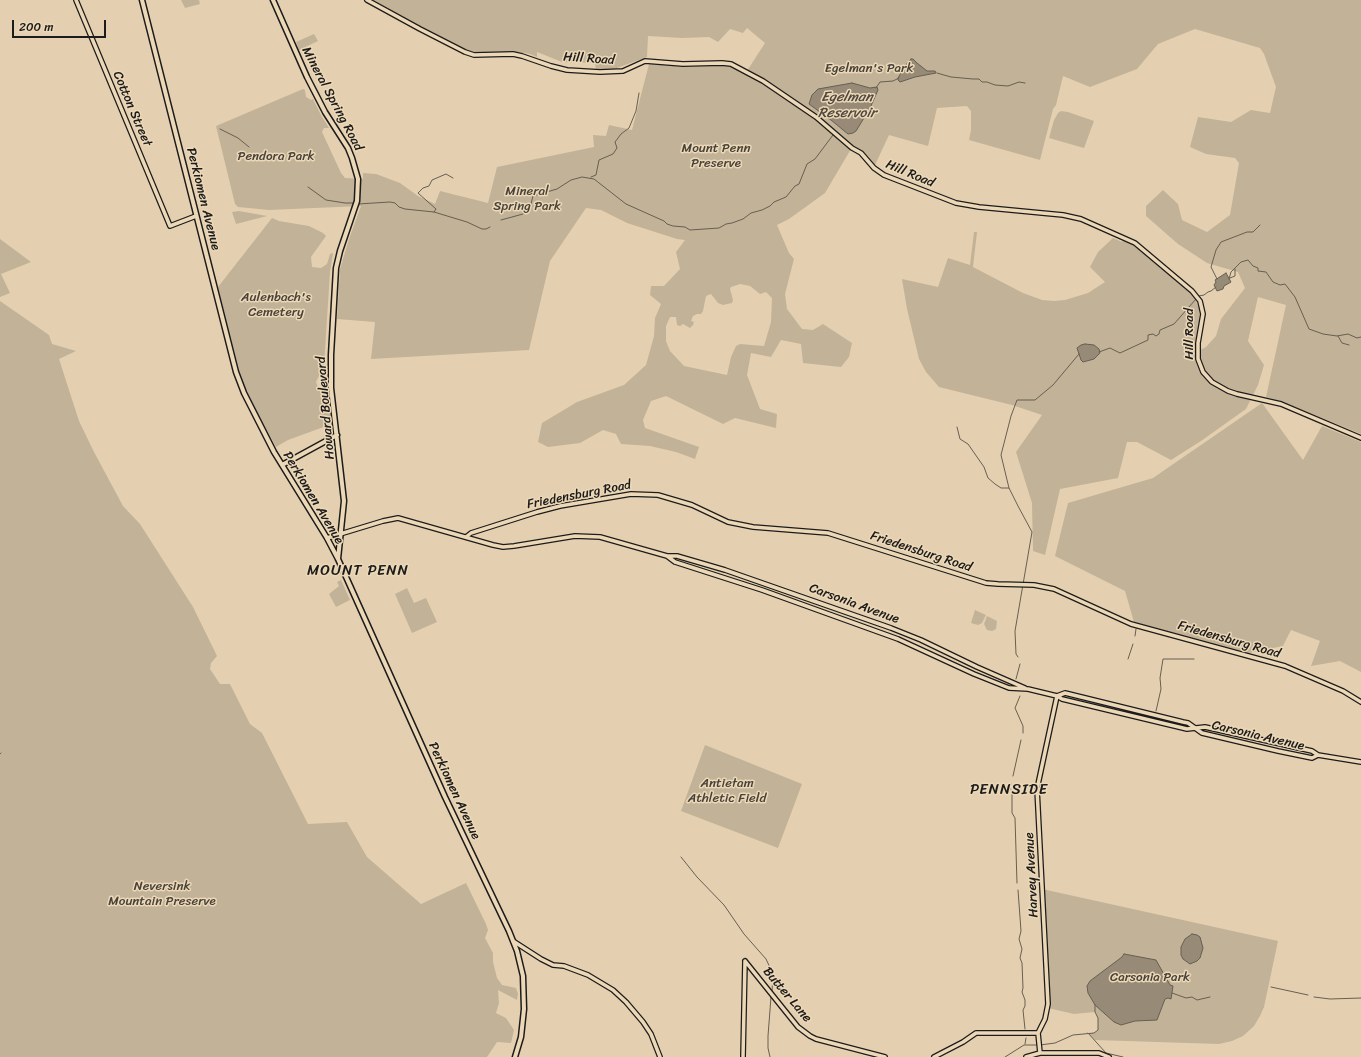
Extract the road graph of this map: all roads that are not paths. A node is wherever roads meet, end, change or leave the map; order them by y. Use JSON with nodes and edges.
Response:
{"nodes":[{"id":1,"x":76,"y":0,"type":"edge"},
{"id":2,"x":142,"y":0,"type":"edge"},
{"id":3,"x":273,"y":0,"type":"edge"},
{"id":4,"x":367,"y":0,"type":"edge"},
{"id":5,"x":354,"y":211,"type":"joint"},
{"id":6,"x":196,"y":216,"type":"junction"},
{"id":7,"x":337,"y":435,"type":"junction"},
{"id":8,"x":1361,"y":438,"type":"edge"},
{"id":9,"x":282,"y":465,"type":"junction"},
{"id":10,"x":341,"y":534,"type":"junction"},
{"id":11,"x":466,"y":537,"type":"junction"},
{"id":12,"x":327,"y":538,"type":"junction"},
{"id":13,"x":667,"y":556,"type":"junction"},
{"id":14,"x":338,"y":559,"type":"junction"},
{"id":15,"x":1028,"y":689,"type":"junction"},
{"id":16,"x":1058,"y":696,"type":"junction"},
{"id":17,"x":1361,"y":702,"type":"edge"},
{"id":18,"x":1195,"y":728,"type":"junction"},
{"id":19,"x":1318,"y":755,"type":"junction"},
{"id":20,"x":1361,"y":762,"type":"edge"},
{"id":21,"x":513,"y":941,"type":"junction"},
{"id":22,"x":1038,"y":1034,"type":"junction"},
{"id":23,"x":1040,"y":1053,"type":"junction"},
{"id":24,"x":515,"y":1057,"type":"edge"},
{"id":25,"x":660,"y":1057,"type":"edge"},
{"id":26,"x":743,"y":1057,"type":"edge"},
{"id":27,"x":885,"y":1057,"type":"edge"},
{"id":28,"x":934,"y":1057,"type":"edge"},
{"id":29,"x":1026,"y":1057,"type":"edge"},
{"id":30,"x":1109,"y":1057,"type":"edge"}],
"edges":[{"from":1,"to":6,"type":"street","name":"Cotton Street"},
{"from":2,"to":6,"type":"main road","name":"Perkiomen Avenue"},
{"from":3,"to":5,"type":"main road","name":"Mineral Spring Road"},
{"from":4,"to":8,"type":"street","name":"Hill Road"},
{"from":5,"to":7,"type":"main road","name":"Howard Boulevard"},
{"from":6,"to":9,"type":"main road","name":"Perkiomen Avenue"},
{"from":7,"to":9,"type":"main road"},
{"from":7,"to":10,"type":"main road","name":"Howard Boulevard"},
{"from":9,"to":12,"type":"main road","name":"Perkiomen Avenue"},
{"from":10,"to":11,"type":"street","name":"Carsonia Avenue"},
{"from":10,"to":12,"type":"street","name":"Carsonia Avenue"},
{"from":10,"to":14,"type":"main road","name":"Howard Boulevard"},
{"from":11,"to":13,"type":"street","name":"Carsonia Avenue"},
{"from":11,"to":17,"type":"street","name":"Friedensburg Road"},
{"from":12,"to":14,"type":"main road","name":"Perkiomen Avenue"},
{"from":13,"to":15,"type":"street","name":"Carsonia Avenue"},
{"from":13,"to":15,"type":"street","name":"Carsonia Avenue"},
{"from":14,"to":21,"type":"main road","name":"Perkiomen Avenue"},
{"from":15,"to":16,"type":"street","name":"Carsonia Avenue"},
{"from":16,"to":18,"type":"street","name":"Carsonia Avenue"},
{"from":16,"to":18,"type":"street","name":"Carsonia Avenue"},
{"from":16,"to":22,"type":"street","name":"Harvey Avenue"},
{"from":18,"to":19,"type":"street","name":"Carsonia Avenue"},
{"from":18,"to":19,"type":"street","name":"Carsonia Avenue"},
{"from":19,"to":20,"type":"street","name":"Carsonia Avenue"},
{"from":21,"to":24,"type":"main road","name":"Perkiomen Avenue"},
{"from":21,"to":25,"type":"street"},
{"from":22,"to":23,"type":"street"},
{"from":22,"to":28,"type":"street"},
{"from":23,"to":29,"type":"street"},
{"from":23,"to":30,"type":"street"},
{"from":26,"to":27,"type":"street","name":"Butter Lane"}]}
